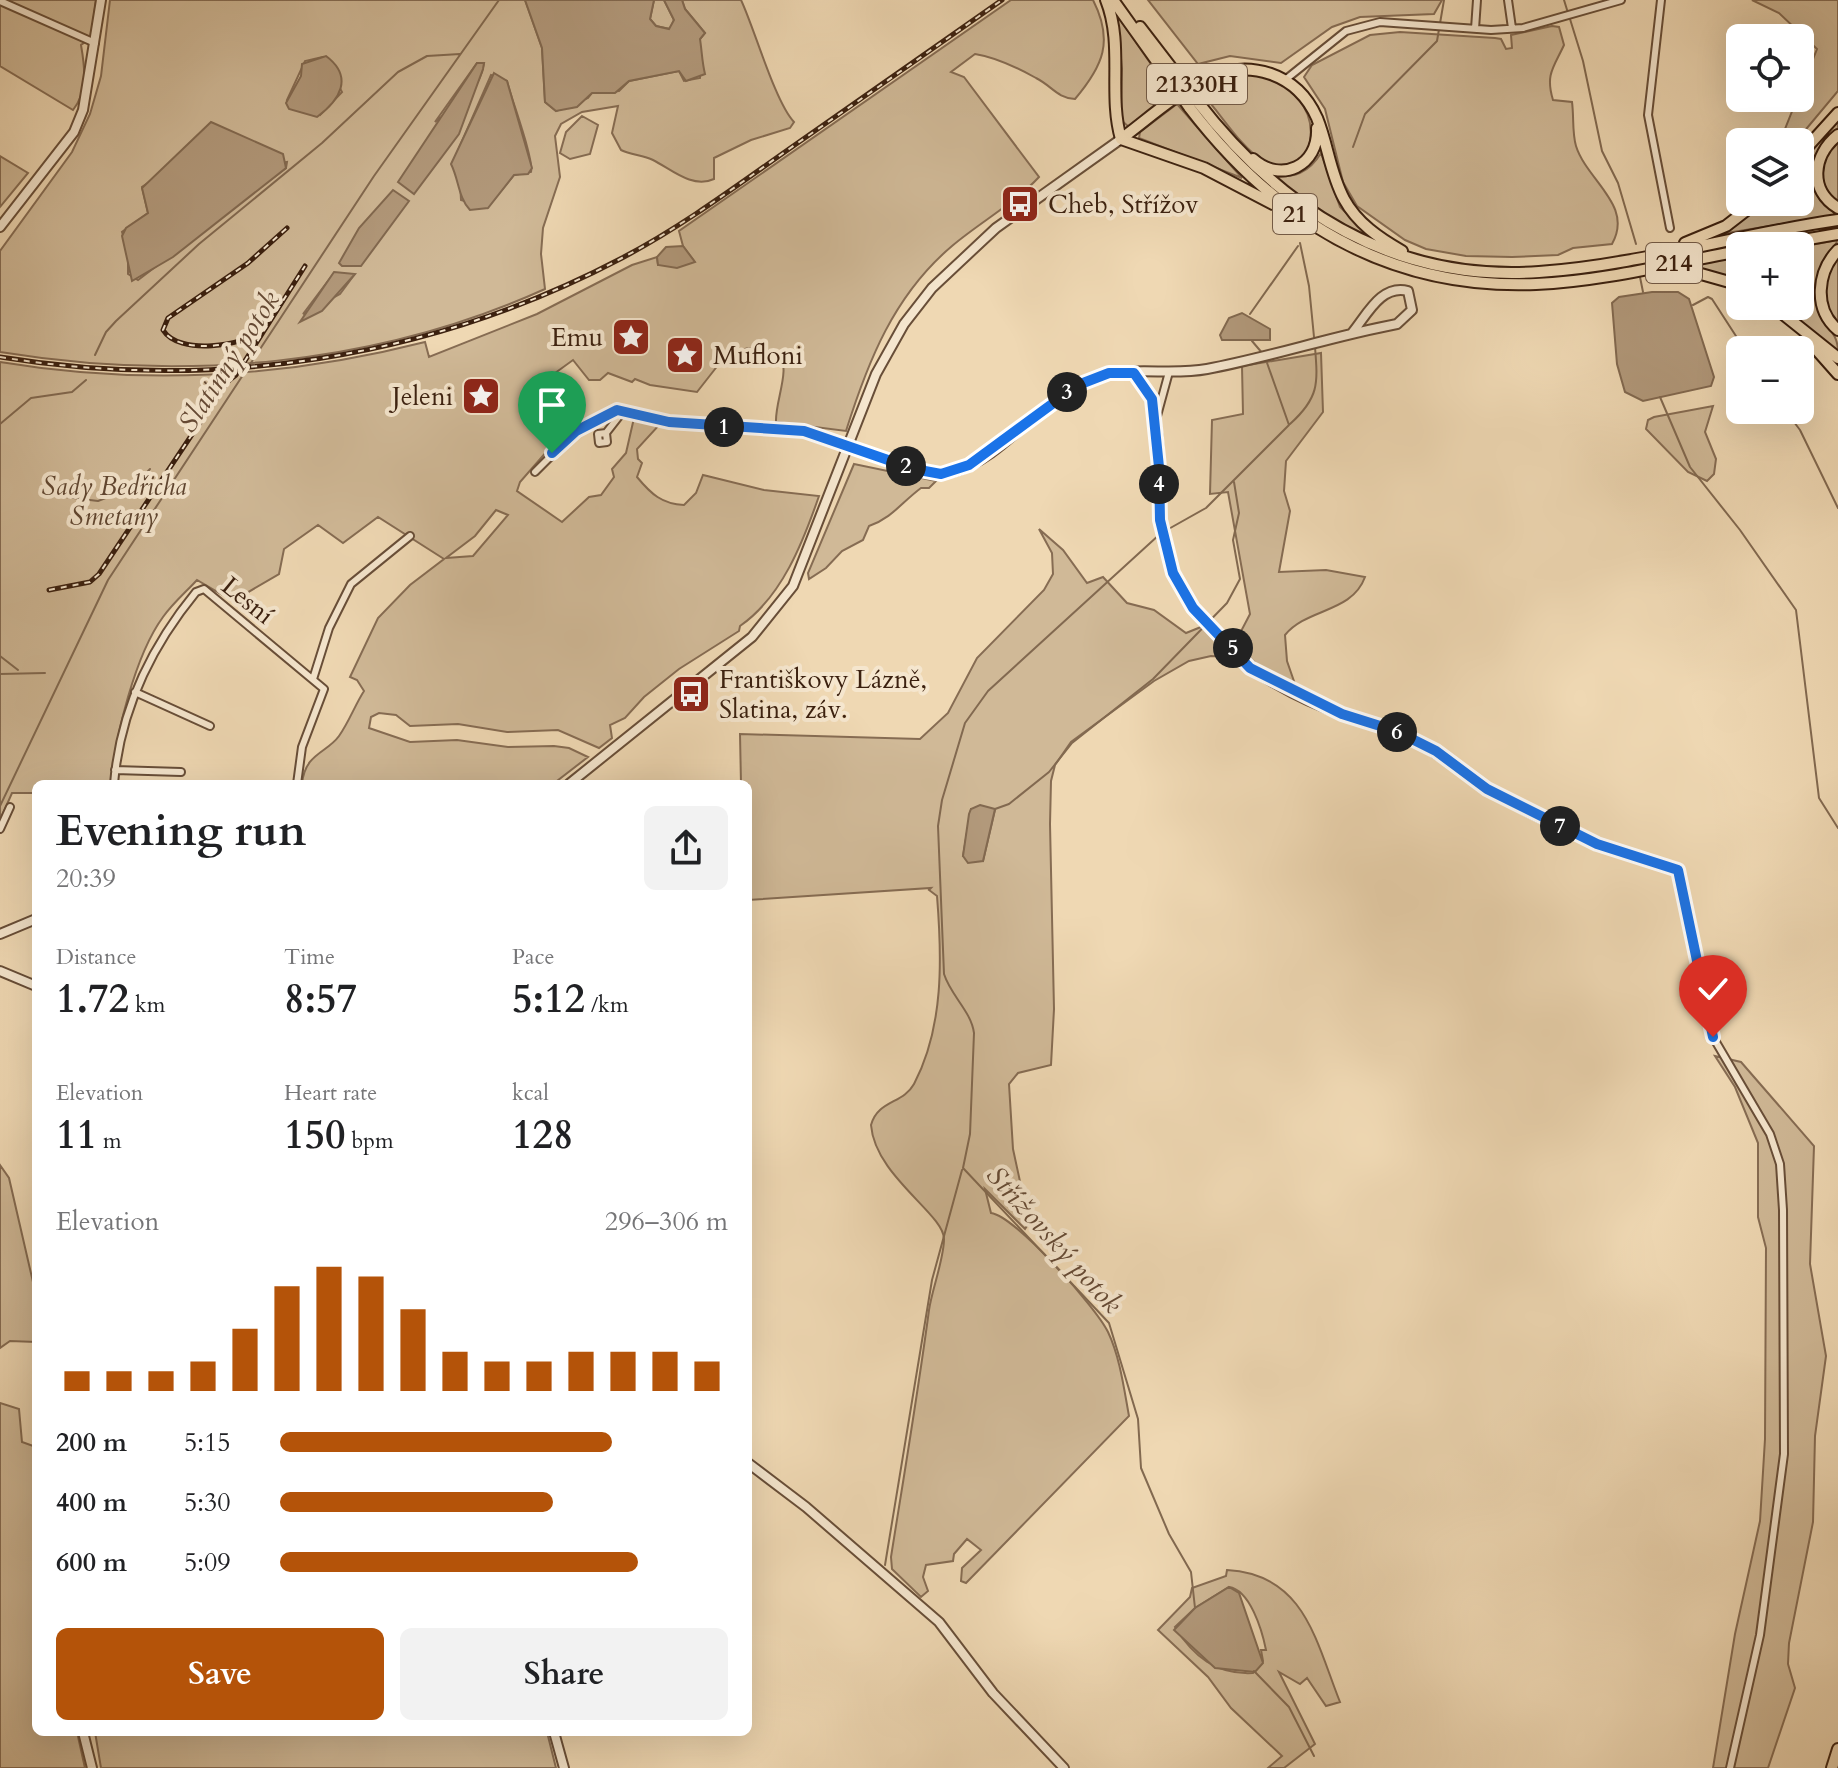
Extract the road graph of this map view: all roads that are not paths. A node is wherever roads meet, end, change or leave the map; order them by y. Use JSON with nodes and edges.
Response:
{"nodes":[{"id":1,"x":101,"y":0,"type":"edge"},
{"id":2,"x":1106,"y":0,"type":"edge"},
{"id":3,"x":1115,"y":0,"type":"edge"},
{"id":4,"x":1477,"y":0,"type":"edge"},
{"id":5,"x":1508,"y":0,"type":"edge"},
{"id":6,"x":1619,"y":0,"type":"edge"},
{"id":7,"x":1661,"y":0,"type":"edge"},
{"id":8,"x":0,"y":1,"type":"edge"},
{"id":9,"x":1512,"y":28,"type":"junction"},
{"id":10,"x":1475,"y":29,"type":"junction"},
{"id":11,"x":96,"y":44,"type":"junction"},
{"id":12,"x":1285,"y":80,"type":"junction"},
{"id":13,"x":1195,"y":103,"type":"junction"},
{"id":14,"x":1309,"y":103,"type":"junction"},
{"id":15,"x":1838,"y":113,"type":"edge"},
{"id":16,"x":1838,"y":135,"type":"edge"},
{"id":17,"x":1121,"y":139,"type":"junction"},
{"id":18,"x":1814,"y":140,"type":"edge"},
{"id":19,"x":1838,"y":208,"type":"edge"},
{"id":20,"x":1739,"y":216,"type":"edge"},
{"id":21,"x":1838,"y":220,"type":"edge"},
{"id":22,"x":1306,"y":222,"type":"junction"},
{"id":23,"x":0,"y":227,"type":"edge"},
{"id":24,"x":1670,"y":228,"type":"dead end"},
{"id":25,"x":1838,"y":234,"type":"edge"},
{"id":26,"x":1814,"y":238,"type":"edge"},
{"id":27,"x":1838,"y":250,"type":"edge"},
{"id":28,"x":1665,"y":251,"type":"junction"},
{"id":29,"x":1726,"y":254,"type":"edge"},
{"id":30,"x":1420,"y":260,"type":"junction"},
{"id":31,"x":1609,"y":275,"type":"junction"},
{"id":32,"x":1726,"y":280,"type":"edge"},
{"id":33,"x":1788,"y":320,"type":"edge"},
{"id":34,"x":1797,"y":329,"type":"junction"},
{"id":35,"x":1838,"y":330,"type":"edge"},
{"id":36,"x":1352,"y":333,"type":"junction"},
{"id":37,"x":1838,"y":358,"type":"edge"},
{"id":38,"x":1169,"y":372,"type":"junction"},
{"id":39,"x":1134,"y":373,"type":"junction"},
{"id":40,"x":1838,"y":374,"type":"edge"},
{"id":41,"x":624,"y":410,"type":"junction"},
{"id":42,"x":1155,"y":419,"type":"junction"},
{"id":43,"x":606,"y":433,"type":"dead end"},
{"id":44,"x":847,"y":446,"type":"junction"},
{"id":45,"x":535,"y":472,"type":"dead end"},
{"id":46,"x":410,"y":536,"type":"dead end"},
{"id":47,"x":313,"y":679,"type":"junction"},
{"id":48,"x":135,"y":692,"type":"junction"},
{"id":49,"x":210,"y":726,"type":"dead end"},
{"id":50,"x":115,"y":770,"type":"junction"},
{"id":51,"x":181,"y":772,"type":"dead end"},
{"id":52,"x":114,"y":780,"type":"edge"},
{"id":53,"x":298,"y":780,"type":"edge"},
{"id":54,"x":574,"y":780,"type":"edge"},
{"id":55,"x":10,"y":807,"type":"dead end"},
{"id":56,"x":0,"y":829,"type":"edge"},
{"id":57,"x":32,"y":921,"type":"edge"},
{"id":58,"x":0,"y":934,"type":"edge"},
{"id":59,"x":0,"y":971,"type":"edge"},
{"id":60,"x":32,"y":984,"type":"edge"},
{"id":61,"x":752,"y":1466,"type":"edge"},
{"id":62,"x":84,"y":1736,"type":"edge"},
{"id":63,"x":555,"y":1736,"type":"edge"},
{"id":64,"x":1838,"y":1749,"type":"edge"},
{"id":65,"x":92,"y":1768,"type":"edge"},
{"id":66,"x":564,"y":1768,"type":"edge"},
{"id":67,"x":1064,"y":1768,"type":"edge"},
{"id":68,"x":1730,"y":1768,"type":"edge"},
{"id":69,"x":1832,"y":1768,"type":"edge"}],
"edges":[{"from":1,"to":11,"type":"street"},
{"from":2,"to":17,"type":"main road"},
{"from":3,"to":13,"type":"main road","number":"21","bridge":true},
{"from":4,"to":10,"type":"street"},
{"from":5,"to":9,"type":"street"},
{"from":6,"to":9,"type":"street"},
{"from":7,"to":24,"type":"street"},
{"from":8,"to":11,"type":"street"},
{"from":9,"to":10,"type":"street"},
{"from":10,"to":12,"type":"street"},
{"from":11,"to":23,"type":"street"},
{"from":12,"to":14,"type":"main road"},
{"from":12,"to":17,"type":"main road","number":"21330H"},
{"from":13,"to":14,"type":"main road","number":"21"},
{"from":13,"to":22,"type":"main road","number":"21"},
{"from":13,"to":30,"type":"main road","number":"21"},
{"from":14,"to":30,"type":"main road","number":"21"},
{"from":15,"to":18,"type":"main road"},
{"from":16,"to":19,"type":"main road"},
{"from":17,"to":22,"type":"main road"},
{"from":17,"to":44,"type":"street","number":"21330H"},
{"from":20,"to":28,"type":"main road","number":"21"},
{"from":21,"to":28,"type":"main road","number":"214"},
{"from":22,"to":31,"type":"main road","number":"21"},
{"from":25,"to":26,"type":"main road"},
{"from":27,"to":35,"type":"main road"},
{"from":28,"to":30,"type":"main road","number":"21"},
{"from":29,"to":31,"type":"main road","number":"214"},
{"from":31,"to":32,"type":"main road","number":"21"},
{"from":33,"to":34,"type":"main road"},
{"from":34,"to":37,"type":"main road"},
{"from":34,"to":40,"type":"main road"},
{"from":36,"to":36,"type":"street"},
{"from":36,"to":38,"type":"street"},
{"from":38,"to":39,"type":"street"},
{"from":38,"to":42,"type":"street"},
{"from":39,"to":42,"type":"street"},
{"from":39,"to":44,"type":"street"},
{"from":41,"to":43,"type":"street"},
{"from":41,"to":44,"type":"street"},
{"from":41,"to":45,"type":"street"},
{"from":42,"to":68,"type":"street"},
{"from":44,"to":54,"type":"street"},
{"from":46,"to":47,"type":"street"},
{"from":47,"to":48,"type":"street","name":"Lesní"},
{"from":47,"to":53,"type":"street"},
{"from":48,"to":49,"type":"street"},
{"from":48,"to":50,"type":"street","name":"Lesní"},
{"from":50,"to":51,"type":"street"},
{"from":50,"to":52,"type":"street","name":"Lesní"},
{"from":55,"to":56,"type":"street"},
{"from":57,"to":58,"type":"street"},
{"from":59,"to":60,"type":"street"},
{"from":61,"to":67,"type":"street"},
{"from":62,"to":65,"type":"street"},
{"from":63,"to":66,"type":"street"},
{"from":64,"to":69,"type":"main road"}]}
